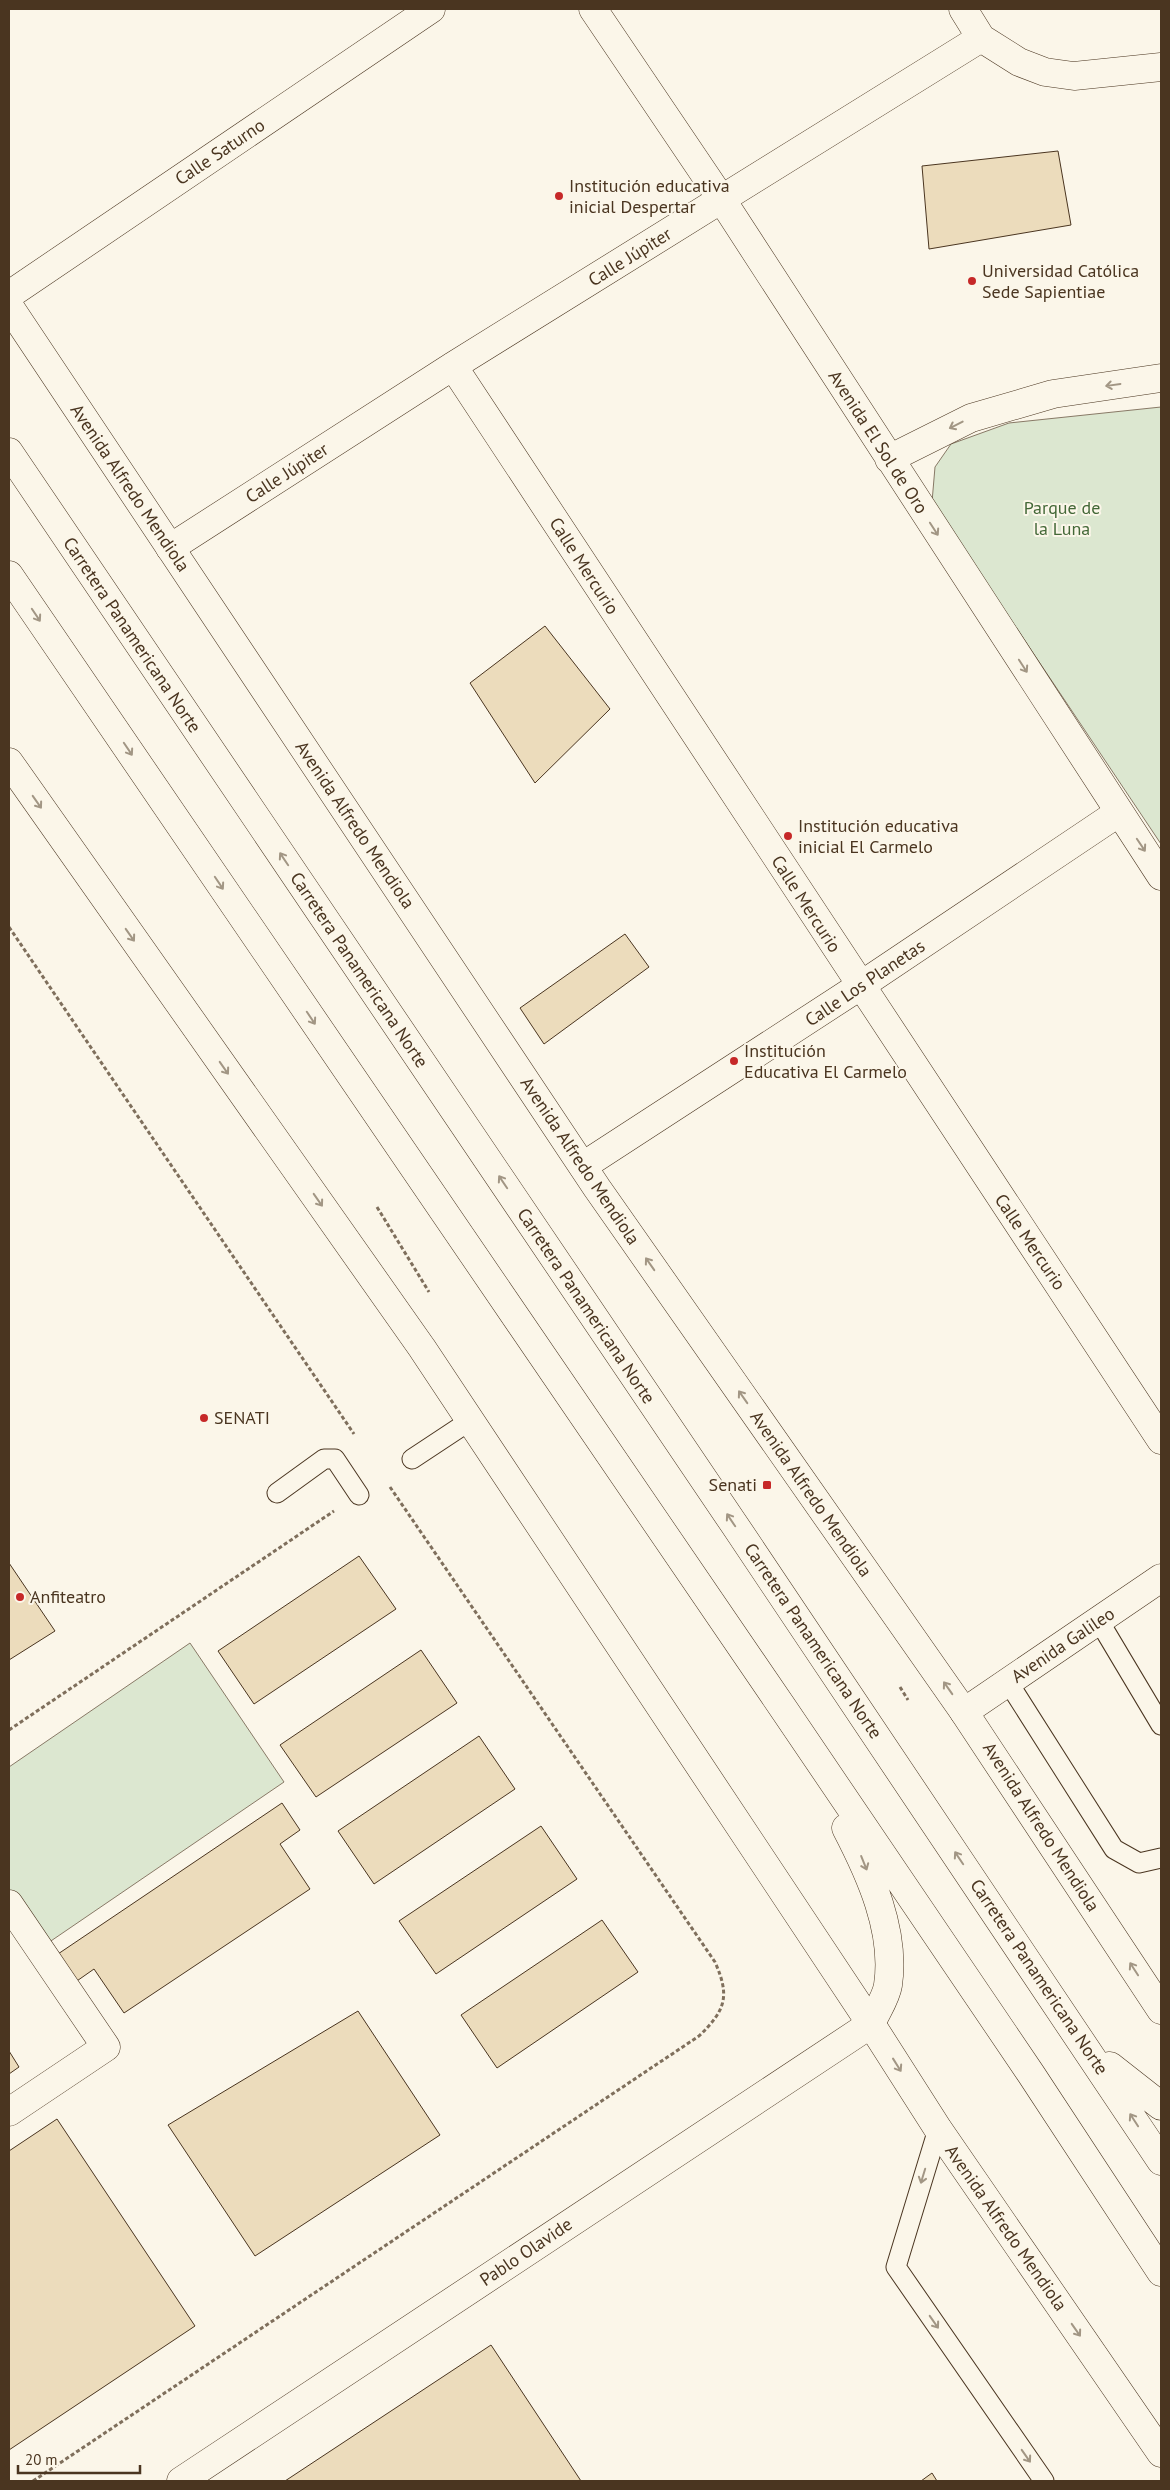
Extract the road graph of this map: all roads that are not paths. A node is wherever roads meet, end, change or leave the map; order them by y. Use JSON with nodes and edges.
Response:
{"nodes":[{"id":1,"x":431,"y":9,"type":"edge"},
{"id":2,"x":593,"y":9,"type":"edge"},
{"id":3,"x":963,"y":9,"type":"edge"},
{"id":4,"x":981,"y":38,"type":"junction"},
{"id":5,"x":1161,"y":67,"type":"edge"},
{"id":6,"x":722,"y":200,"type":"junction"},
{"id":7,"x":9,"y":295,"type":"edge"},
{"id":8,"x":9,"y":306,"type":"edge"},
{"id":9,"x":453,"y":366,"type":"junction"},
{"id":10,"x":1161,"y":378,"type":"edge"},
{"id":11,"x":9,"y":452,"type":"edge"},
{"id":12,"x":888,"y":459,"type":"junction"},
{"id":13,"x":170,"y":548,"type":"junction"},
{"id":14,"x":9,"y":575,"type":"edge"},
{"id":15,"x":9,"y":762,"type":"edge"},
{"id":16,"x":1118,"y":812,"type":"junction"},
{"id":17,"x":1161,"y":876,"type":"edge"},
{"id":18,"x":860,"y":986,"type":"junction"},
{"id":19,"x":583,"y":1166,"type":"junction"},
{"id":20,"x":471,"y":1420,"type":"junction"},
{"id":21,"x":1161,"y":1440,"type":"edge"},
{"id":22,"x":412,"y":1459,"type":"dead end"},
{"id":23,"x":277,"y":1493,"type":"dead end"},
{"id":24,"x":359,"y":1495,"type":"road end"},
{"id":25,"x":1161,"y":1578,"type":"edge"},
{"id":26,"x":1099,"y":1620,"type":"junction"},
{"id":27,"x":1008,"y":1682,"type":"junction"},
{"id":28,"x":785,"y":1711,"type":"junction"},
{"id":29,"x":964,"y":1712,"type":"junction"},
{"id":30,"x":1161,"y":1725,"type":"edge"},
{"id":31,"x":1161,"y":1858,"type":"edge"},
{"id":32,"x":9,"y":1904,"type":"edge"},
{"id":33,"x":1161,"y":2010,"type":"edge"},
{"id":34,"x":871,"y":2024,"type":"junction"},
{"id":35,"x":1084,"y":2043,"type":"junction"},
{"id":36,"x":1161,"y":2106,"type":"edge"},
{"id":37,"x":9,"y":2112,"type":"edge"},
{"id":38,"x":938,"y":2129,"type":"junction"},
{"id":39,"x":1161,"y":2161,"type":"edge"},
{"id":40,"x":1161,"y":2272,"type":"edge"},
{"id":41,"x":1161,"y":2453,"type":"edge"},
{"id":42,"x":181,"y":2481,"type":"edge"},
{"id":43,"x":1044,"y":2481,"type":"edge"}],
"edges":[{"from":1,"to":7,"type":"main road","name":"Calle Saturno"},
{"from":2,"to":6,"type":"main road","name":"Avenida El Sol de Oro"},
{"from":3,"to":4,"type":"main road"},
{"from":4,"to":5,"type":"main road"},
{"from":4,"to":6,"type":"main road","name":"Calle Júpiter"},
{"from":6,"to":9,"type":"main road","name":"Calle Júpiter"},
{"from":6,"to":12,"type":"main road","name":"Avenida El Sol de Oro"},
{"from":8,"to":13,"type":"main road","name":"Avenida Alfredo Mendiola"},
{"from":9,"to":13,"type":"main road","name":"Calle Júpiter"},
{"from":9,"to":18,"type":"main road","name":"Calle Mercurio"},
{"from":10,"to":12,"type":"main road","one_way":true},
{"from":35,"to":11,"type":"main road","name":"Carretera Panamericana Norte","one_way":true},
{"from":12,"to":16,"type":"main road","name":"Avenida El Sol de Oro","one_way":true},
{"from":13,"to":19,"type":"main road","name":"Avenida Alfredo Mendiola"},
{"from":14,"to":28,"type":"main road","one_way":true},
{"from":15,"to":20,"type":"main road","name":"Avenida Alfredo Mendiola","one_way":true},
{"from":16,"to":17,"type":"main road","name":"Avenida El Sol de Oro","one_way":true},
{"from":16,"to":18,"type":"main road","name":"Calle Los Planetas"},
{"from":18,"to":19,"type":"main road","name":"Calle Los Planetas"},
{"from":18,"to":21,"type":"main road","name":"Calle Mercurio"},
{"from":29,"to":19,"type":"main road","name":"Avenida Alfredo Mendiola","one_way":true},
{"from":20,"to":22,"type":"lane"},
{"from":20,"to":34,"type":"main road","name":"Avenida Alfredo Mendiola"},
{"from":23,"to":24,"type":"lane"},
{"from":25,"to":26,"type":"main road","name":"Avenida Galileo"},
{"from":26,"to":27,"type":"main road","name":"Avenida Galileo"},
{"from":26,"to":30,"type":"lane"},
{"from":27,"to":29,"type":"main road","name":"Avenida Galileo"},
{"from":27,"to":31,"type":"lane"},
{"from":28,"to":34,"type":"main road","one_way":true},
{"from":28,"to":40,"type":"main road"},
{"from":33,"to":29,"type":"main road","name":"Avenida Alfredo Mendiola","one_way":true},
{"from":32,"to":37,"type":"main road"},
{"from":34,"to":38,"type":"main road","name":"Avenida Alfredo Mendiola","one_way":true},
{"from":34,"to":42,"type":"main road","name":"Pablo Olavide"},
{"from":35,"to":36,"type":"main road"},
{"from":39,"to":35,"type":"main road","name":"Carretera Panamericana Norte","one_way":true},
{"from":38,"to":41,"type":"main road","name":"Avenida Alfredo Mendiola","one_way":true},
{"from":38,"to":43,"type":"lane","one_way":true}]}
